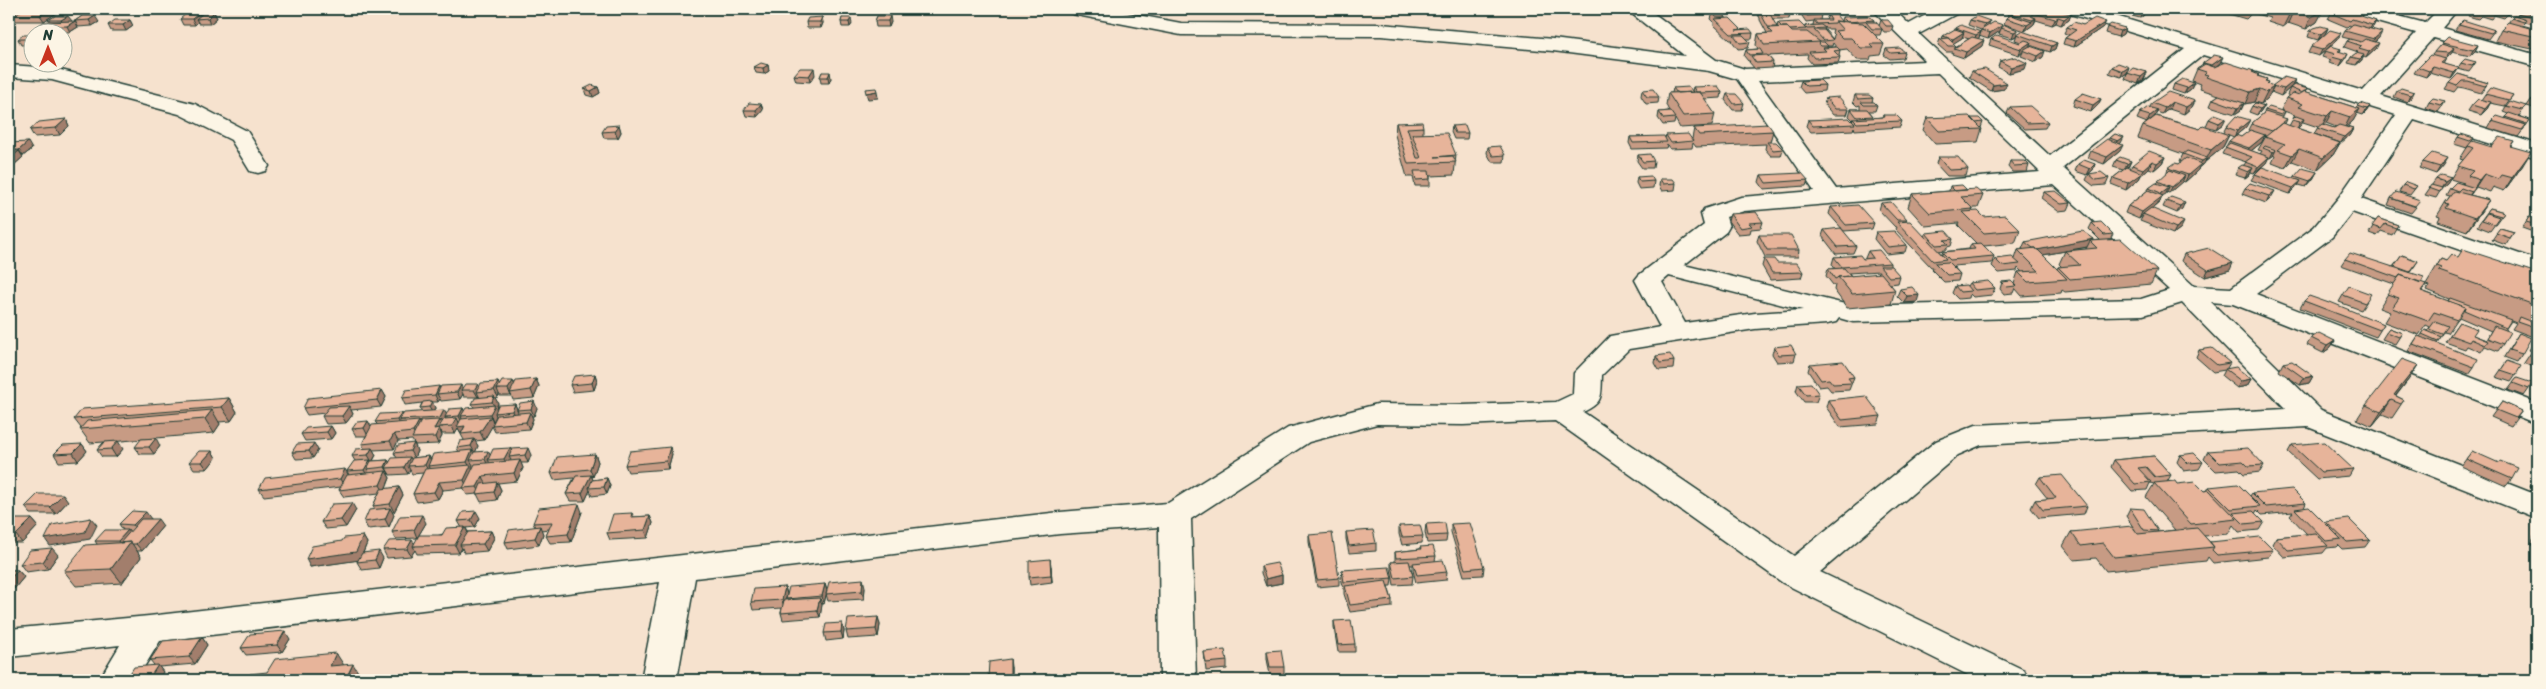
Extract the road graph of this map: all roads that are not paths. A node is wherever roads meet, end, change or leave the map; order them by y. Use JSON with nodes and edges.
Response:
{"nodes":[{"id":1,"x":1077,"y":9,"type":"edge"},
{"id":2,"x":1636,"y":9,"type":"edge"},
{"id":3,"x":1882,"y":9,"type":"edge"},
{"id":4,"x":1951,"y":9,"type":"edge"},
{"id":5,"x":2074,"y":9,"type":"edge"},
{"id":6,"x":2352,"y":9,"type":"edge"},
{"id":7,"x":2449,"y":9,"type":"edge"},
{"id":8,"x":2430,"y":31,"type":"junction"},
{"id":9,"x":1908,"y":32,"type":"junction"},
{"id":10,"x":2199,"y":48,"type":"junction"},
{"id":11,"x":2537,"y":61,"type":"edge"},
{"id":12,"x":1711,"y":65,"type":"junction"},
{"id":13,"x":1941,"y":67,"type":"junction"},
{"id":14,"x":9,"y":71,"type":"edge"},
{"id":15,"x":1744,"y":75,"type":"junction"},
{"id":16,"x":2368,"y":98,"type":"junction"},
{"id":17,"x":2410,"y":111,"type":"junction"},
{"id":18,"x":2537,"y":151,"type":"edge"},
{"id":19,"x":258,"y":166,"type":"dead end"},
{"id":20,"x":2055,"y":172,"type":"junction"},
{"id":21,"x":1829,"y":196,"type":"junction"},
{"id":22,"x":2347,"y":202,"type":"junction"},
{"id":23,"x":1666,"y":268,"type":"junction"},
{"id":24,"x":2537,"y":269,"type":"edge"},
{"id":25,"x":2187,"y":293,"type":"junction"},
{"id":26,"x":2237,"y":296,"type":"junction"},
{"id":27,"x":1853,"y":314,"type":"junction"},
{"id":28,"x":1677,"y":332,"type":"junction"},
{"id":29,"x":1561,"y":411,"type":"junction"},
{"id":30,"x":2537,"y":414,"type":"edge"},
{"id":31,"x":2311,"y":417,"type":"junction"},
{"id":32,"x":2537,"y":507,"type":"edge"},
{"id":33,"x":1175,"y":514,"type":"junction"},
{"id":34,"x":680,"y":566,"type":"junction"},
{"id":35,"x":1795,"y":574,"type":"junction"},
{"id":36,"x":150,"y":629,"type":"junction"},
{"id":37,"x":9,"y":643,"type":"edge"},
{"id":38,"x":117,"y":680,"type":"edge"},
{"id":39,"x":659,"y":680,"type":"edge"},
{"id":40,"x":1178,"y":680,"type":"edge"},
{"id":41,"x":2011,"y":680,"type":"edge"}],
"edges":[{"from":1,"to":12,"type":"street"},
{"from":2,"to":12,"type":"street"},
{"from":3,"to":9,"type":"street"},
{"from":4,"to":9,"type":"street"},
{"from":5,"to":10,"type":"street"},
{"from":6,"to":8,"type":"street"},
{"from":7,"to":8,"type":"street"},
{"from":8,"to":11,"type":"street"},
{"from":8,"to":16,"type":"street"},
{"from":9,"to":13,"type":"street"},
{"from":10,"to":16,"type":"street"},
{"from":10,"to":20,"type":"street"},
{"from":12,"to":15,"type":"street"},
{"from":13,"to":15,"type":"street"},
{"from":13,"to":20,"type":"street"},
{"from":14,"to":19,"type":"street"},
{"from":15,"to":21,"type":"street"},
{"from":16,"to":17,"type":"street"},
{"from":17,"to":18,"type":"street"},
{"from":17,"to":22,"type":"street"},
{"from":20,"to":21,"type":"street"},
{"from":20,"to":25,"type":"street"},
{"from":21,"to":23,"type":"street"},
{"from":22,"to":24,"type":"street"},
{"from":22,"to":26,"type":"street"},
{"from":23,"to":27,"type":"street"},
{"from":23,"to":28,"type":"street"},
{"from":25,"to":26,"type":"street"},
{"from":25,"to":27,"type":"street"},
{"from":25,"to":31,"type":"street"},
{"from":26,"to":30,"type":"street"},
{"from":27,"to":28,"type":"street"},
{"from":28,"to":29,"type":"street"},
{"from":29,"to":33,"type":"street"},
{"from":29,"to":35,"type":"street"},
{"from":31,"to":32,"type":"street"},
{"from":31,"to":35,"type":"street"},
{"from":33,"to":34,"type":"street"},
{"from":33,"to":40,"type":"street"},
{"from":34,"to":36,"type":"street"},
{"from":34,"to":39,"type":"street"},
{"from":35,"to":41,"type":"street"},
{"from":36,"to":37,"type":"street"},
{"from":36,"to":38,"type":"street"}]}
